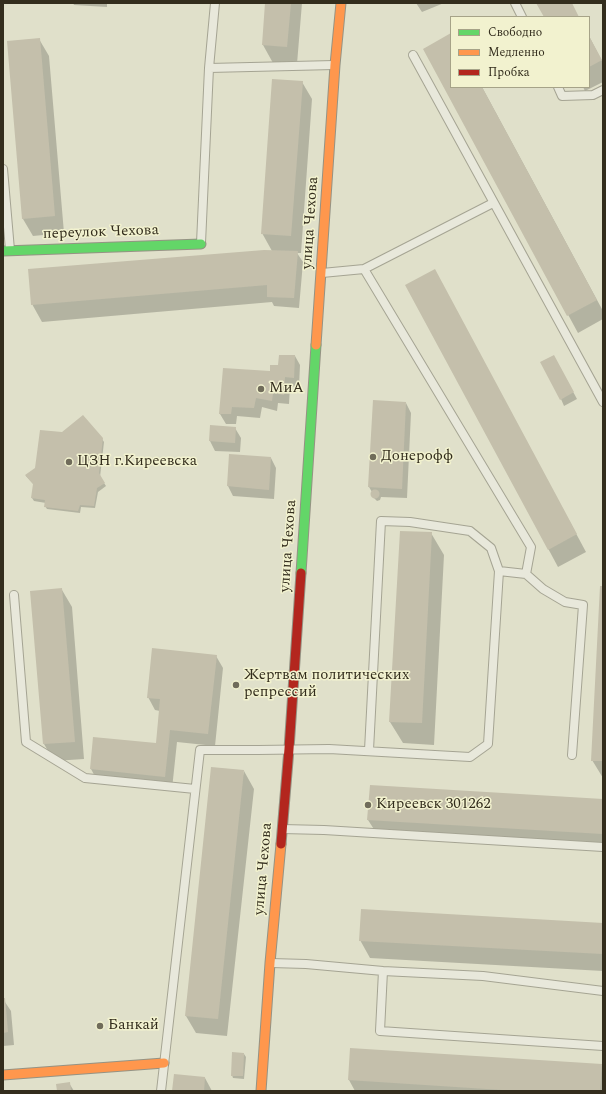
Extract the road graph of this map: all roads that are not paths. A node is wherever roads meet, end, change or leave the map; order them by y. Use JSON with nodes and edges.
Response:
{"nodes":[{"id":1,"x":215,"y":3,"type":"edge"},
{"id":2,"x":341,"y":3,"type":"edge"},
{"id":3,"x":515,"y":3,"type":"edge"},
{"id":4,"x":522,"y":16,"type":"edge"},
{"id":5,"x":413,"y":55,"type":"dead end"},
{"id":6,"x":335,"y":65,"type":"junction"},
{"id":7,"x":209,"y":68,"type":"junction"},
{"id":8,"x":558,"y":88,"type":"edge"},
{"id":9,"x":603,"y":90,"type":"edge"},
{"id":10,"x":3,"y":169,"type":"edge"},
{"id":11,"x":493,"y":203,"type":"junction"},
{"id":12,"x":201,"y":244,"type":"joint"},
{"id":13,"x":7,"y":251,"type":"edge"},
{"id":14,"x":364,"y":269,"type":"junction"},
{"id":15,"x":322,"y":273,"type":"junction"},
{"id":16,"x":603,"y":402,"type":"edge"},
{"id":17,"x":499,"y":571,"type":"junction"},
{"id":18,"x":526,"y":574,"type":"junction"},
{"id":19,"x":14,"y":595,"type":"dead end"},
{"id":20,"x":289,"y":749,"type":"junction"},
{"id":21,"x":369,"y":750,"type":"junction"},
{"id":22,"x":572,"y":755,"type":"dead end"},
{"id":23,"x":195,"y":789,"type":"junction"},
{"id":24,"x":282,"y":830,"type":"junction"},
{"id":25,"x":603,"y":847,"type":"edge"},
{"id":26,"x":270,"y":963,"type":"junction"},
{"id":27,"x":382,"y":971,"type":"junction"},
{"id":28,"x":603,"y":991,"type":"edge"},
{"id":29,"x":603,"y":1046,"type":"edge"},
{"id":30,"x":164,"y":1063,"type":"junction"},
{"id":31,"x":3,"y":1075,"type":"edge"},
{"id":32,"x":161,"y":1091,"type":"edge"},
{"id":33,"x":261,"y":1091,"type":"edge"}],
"edges":[{"from":1,"to":7,"type":"lane"},
{"from":2,"to":6,"type":"main road","name":"улица Чехова"},
{"from":3,"to":4,"type":"lane"},
{"from":5,"to":11,"type":"lane"},
{"from":6,"to":7,"type":"lane"},
{"from":6,"to":15,"type":"main road","name":"улица Чехова"},
{"from":7,"to":12,"type":"lane"},
{"from":8,"to":9,"type":"lane"},
{"from":10,"to":13,"type":"lane"},
{"from":11,"to":14,"type":"lane"},
{"from":11,"to":16,"type":"lane"},
{"from":12,"to":13,"type":"main road","name":"переулок Чехова"},
{"from":14,"to":15,"type":"lane"},
{"from":14,"to":18,"type":"lane"},
{"from":15,"to":20,"type":"main road","name":"улица Чехова"},
{"from":17,"to":18,"type":"lane"},
{"from":17,"to":21,"type":"lane"},
{"from":17,"to":21,"type":"lane"},
{"from":18,"to":22,"type":"lane"},
{"from":19,"to":23,"type":"lane"},
{"from":20,"to":21,"type":"lane"},
{"from":20,"to":23,"type":"lane"},
{"from":20,"to":24,"type":"main road","name":"улица Чехова"},
{"from":23,"to":30,"type":"lane"},
{"from":24,"to":25,"type":"lane"},
{"from":24,"to":26,"type":"main road","name":"улица Чехова"},
{"from":26,"to":27,"type":"lane"},
{"from":26,"to":33,"type":"main road","name":"улица Чехова"},
{"from":27,"to":28,"type":"lane"},
{"from":27,"to":29,"type":"lane"},
{"from":30,"to":31,"type":"main road"},
{"from":30,"to":32,"type":"lane"}]}
